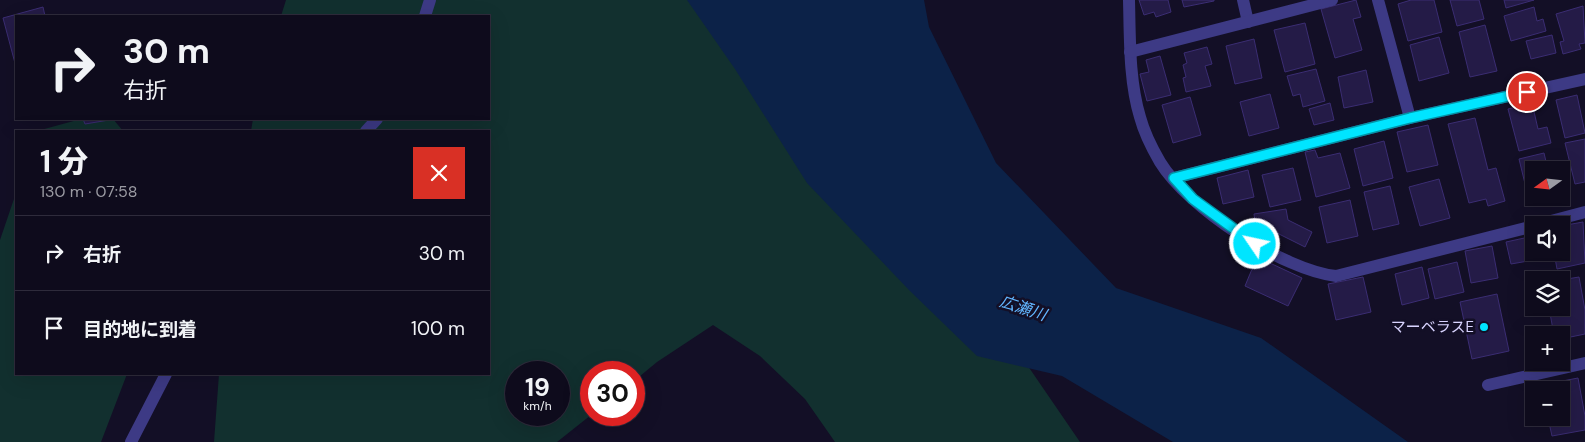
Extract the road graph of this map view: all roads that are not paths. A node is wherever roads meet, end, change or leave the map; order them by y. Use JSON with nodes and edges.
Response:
{"nodes":[{"id":1,"x":430,"y":0,"type":"edge"},
{"id":2,"x":1129,"y":0,"type":"edge"},
{"id":3,"x":1244,"y":0,"type":"edge"},
{"id":4,"x":1332,"y":0,"type":"edge"},
{"id":5,"x":1378,"y":0,"type":"edge"},
{"id":6,"x":425,"y":15,"type":"edge"},
{"id":7,"x":1248,"y":22,"type":"junction"},
{"id":8,"x":1130,"y":52,"type":"junction"},
{"id":9,"x":1585,"y":79,"type":"edge"},
{"id":10,"x":1410,"y":118,"type":"junction"},
{"id":11,"x":376,"y":120,"type":"edge"},
{"id":12,"x":367,"y":130,"type":"edge"},
{"id":13,"x":1174,"y":178,"type":"junction"},
{"id":14,"x":1585,"y":212,"type":"edge"},
{"id":15,"x":1570,"y":216,"type":"edge"},
{"id":16,"x":1525,"y":228,"type":"edge"},
{"id":17,"x":1585,"y":363,"type":"edge"},
{"id":18,"x":165,"y":375,"type":"edge"},
{"id":19,"x":1488,"y":384,"type":"dead end"},
{"id":20,"x":131,"y":442,"type":"edge"}],
"edges":[{"from":1,"to":6,"type":"street"},
{"from":2,"to":8,"type":"street"},
{"from":3,"to":7,"type":"street"},
{"from":4,"to":7,"type":"street"},
{"from":5,"to":10,"type":"street"},
{"from":7,"to":8,"type":"street"},
{"from":8,"to":13,"type":"street"},
{"from":9,"to":10,"type":"street"},
{"from":10,"to":13,"type":"street"},
{"from":11,"to":12,"type":"street"},
{"from":13,"to":16,"type":"street"},
{"from":14,"to":15,"type":"street"},
{"from":17,"to":19,"type":"street"},
{"from":18,"to":20,"type":"street"}]}
